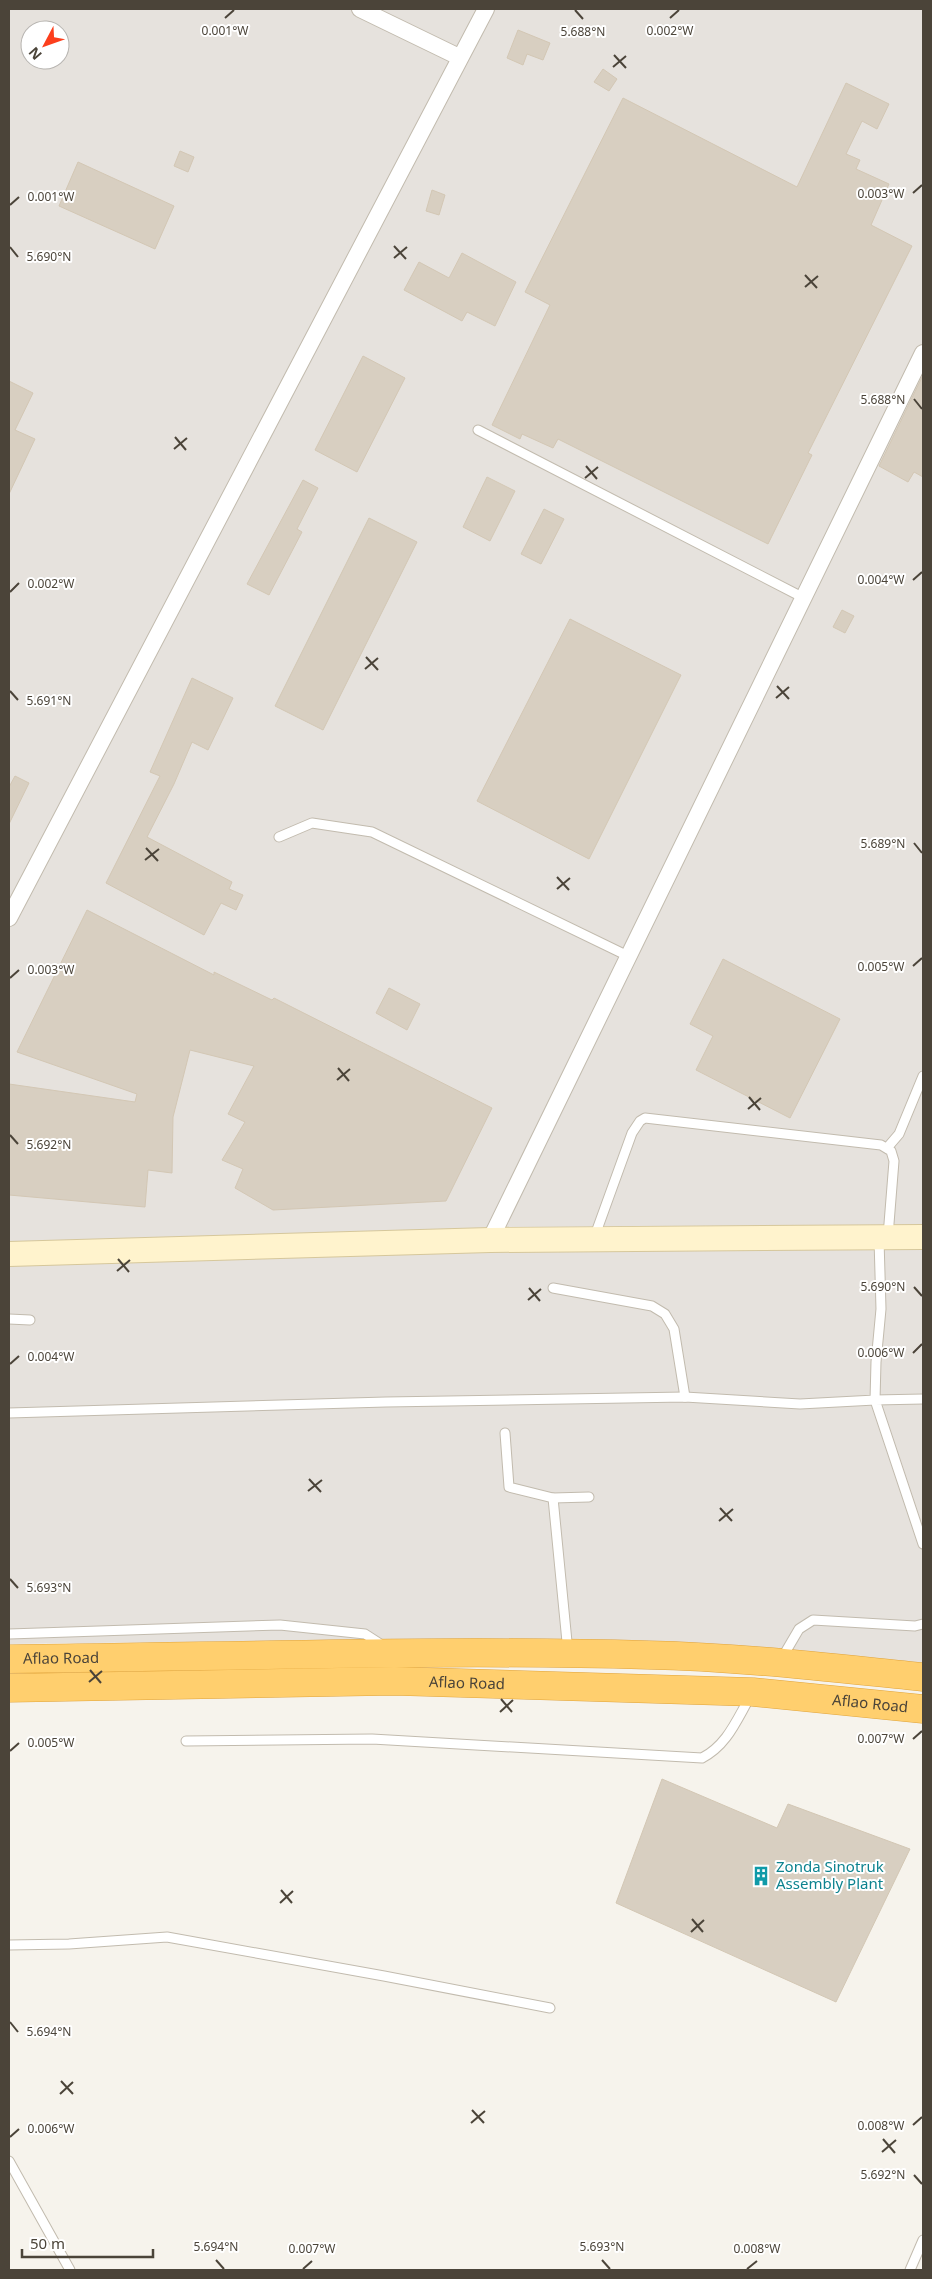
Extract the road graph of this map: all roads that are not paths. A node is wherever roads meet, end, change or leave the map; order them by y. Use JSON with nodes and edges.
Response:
{"nodes":[{"id":1,"x":360,"y":9,"type":"edge"},
{"id":2,"x":486,"y":9,"type":"edge"},
{"id":3,"x":459,"y":57,"type":"junction"},
{"id":4,"x":923,"y":354,"type":"edge"},
{"id":5,"x":478,"y":430,"type":"dead end"},
{"id":6,"x":804,"y":598,"type":"junction"},
{"id":7,"x":279,"y":838,"type":"dead end"},
{"id":8,"x":9,"y":918,"type":"edge"},
{"id":9,"x":628,"y":956,"type":"junction"},
{"id":10,"x":923,"y":1076,"type":"edge"},
{"id":11,"x":887,"y":1148,"type":"junction"},
{"id":12,"x":884,"y":1237,"type":"junction"},
{"id":13,"x":923,"y":1237,"type":"edge"},
{"id":14,"x":594,"y":1239,"type":"junction"},
{"id":15,"x":490,"y":1240,"type":"junction"},
{"id":16,"x":9,"y":1254,"type":"edge"},
{"id":17,"x":552,"y":1288,"type":"dead end"},
{"id":18,"x":9,"y":1319,"type":"edge"},
{"id":19,"x":30,"y":1320,"type":"dead end"},
{"id":20,"x":685,"y":1397,"type":"junction"},
{"id":21,"x":923,"y":1399,"type":"edge"},
{"id":22,"x":875,"y":1400,"type":"junction"},
{"id":23,"x":9,"y":1413,"type":"edge"},
{"id":24,"x":505,"y":1433,"type":"dead end"},
{"id":25,"x":589,"y":1497,"type":"dead end"},
{"id":26,"x":553,"y":1498,"type":"junction"},
{"id":27,"x":923,"y":1544,"type":"edge"},
{"id":28,"x":923,"y":1624,"type":"edge"},
{"id":29,"x":9,"y":1634,"type":"edge"},
{"id":30,"x":395,"y":1654,"type":"junction"},
{"id":31,"x":568,"y":1654,"type":"junction"},
{"id":32,"x":9,"y":1659,"type":"edge"},
{"id":33,"x":779,"y":1663,"type":"junction"},
{"id":34,"x":923,"y":1677,"type":"edge"},
{"id":35,"x":9,"y":1688,"type":"edge"},
{"id":36,"x":753,"y":1692,"type":"junction"},
{"id":37,"x":923,"y":1708,"type":"edge"},
{"id":38,"x":186,"y":1741,"type":"dead end"},
{"id":39,"x":9,"y":1945,"type":"edge"},
{"id":40,"x":550,"y":2008,"type":"dead end"},
{"id":41,"x":9,"y":2161,"type":"edge"},
{"id":42,"x":923,"y":2240,"type":"edge"},
{"id":43,"x":920,"y":2255,"type":"edge"},
{"id":44,"x":70,"y":2270,"type":"edge"},
{"id":45,"x":910,"y":2270,"type":"edge"}],
"edges":[{"from":1,"to":3,"type":"street"},
{"from":2,"to":3,"type":"street"},
{"from":3,"to":8,"type":"street"},
{"from":4,"to":6,"type":"street"},
{"from":5,"to":6,"type":"lane"},
{"from":6,"to":9,"type":"street"},
{"from":7,"to":9,"type":"lane"},
{"from":9,"to":15,"type":"street"},
{"from":10,"to":11,"type":"lane"},
{"from":11,"to":12,"type":"lane"},
{"from":11,"to":14,"type":"lane"},
{"from":12,"to":13,"type":"street"},
{"from":12,"to":14,"type":"street"},
{"from":12,"to":22,"type":"lane"},
{"from":14,"to":15,"type":"street"},
{"from":15,"to":16,"type":"street"},
{"from":17,"to":20,"type":"lane"},
{"from":18,"to":19,"type":"lane"},
{"from":20,"to":22,"type":"lane"},
{"from":20,"to":23,"type":"lane"},
{"from":21,"to":22,"type":"lane"},
{"from":22,"to":27,"type":"lane"},
{"from":24,"to":26,"type":"lane"},
{"from":25,"to":26,"type":"lane"},
{"from":26,"to":31,"type":"lane"},
{"from":28,"to":33,"type":"lane"},
{"from":29,"to":30,"type":"lane"},
{"from":30,"to":31,"type":"highway","name":"Aflao Road"},
{"from":30,"to":32,"type":"highway","name":"Aflao Road"},
{"from":31,"to":33,"type":"highway","name":"Aflao Road"},
{"from":33,"to":34,"type":"highway","name":"Aflao Road"},
{"from":35,"to":36,"type":"highway","name":"Aflao Road"},
{"from":36,"to":37,"type":"highway","name":"Aflao Road"},
{"from":36,"to":38,"type":"lane"},
{"from":39,"to":40,"type":"lane"},
{"from":41,"to":44,"type":"lane"},
{"from":42,"to":43,"type":"lane"},
{"from":43,"to":45,"type":"lane"}]}
